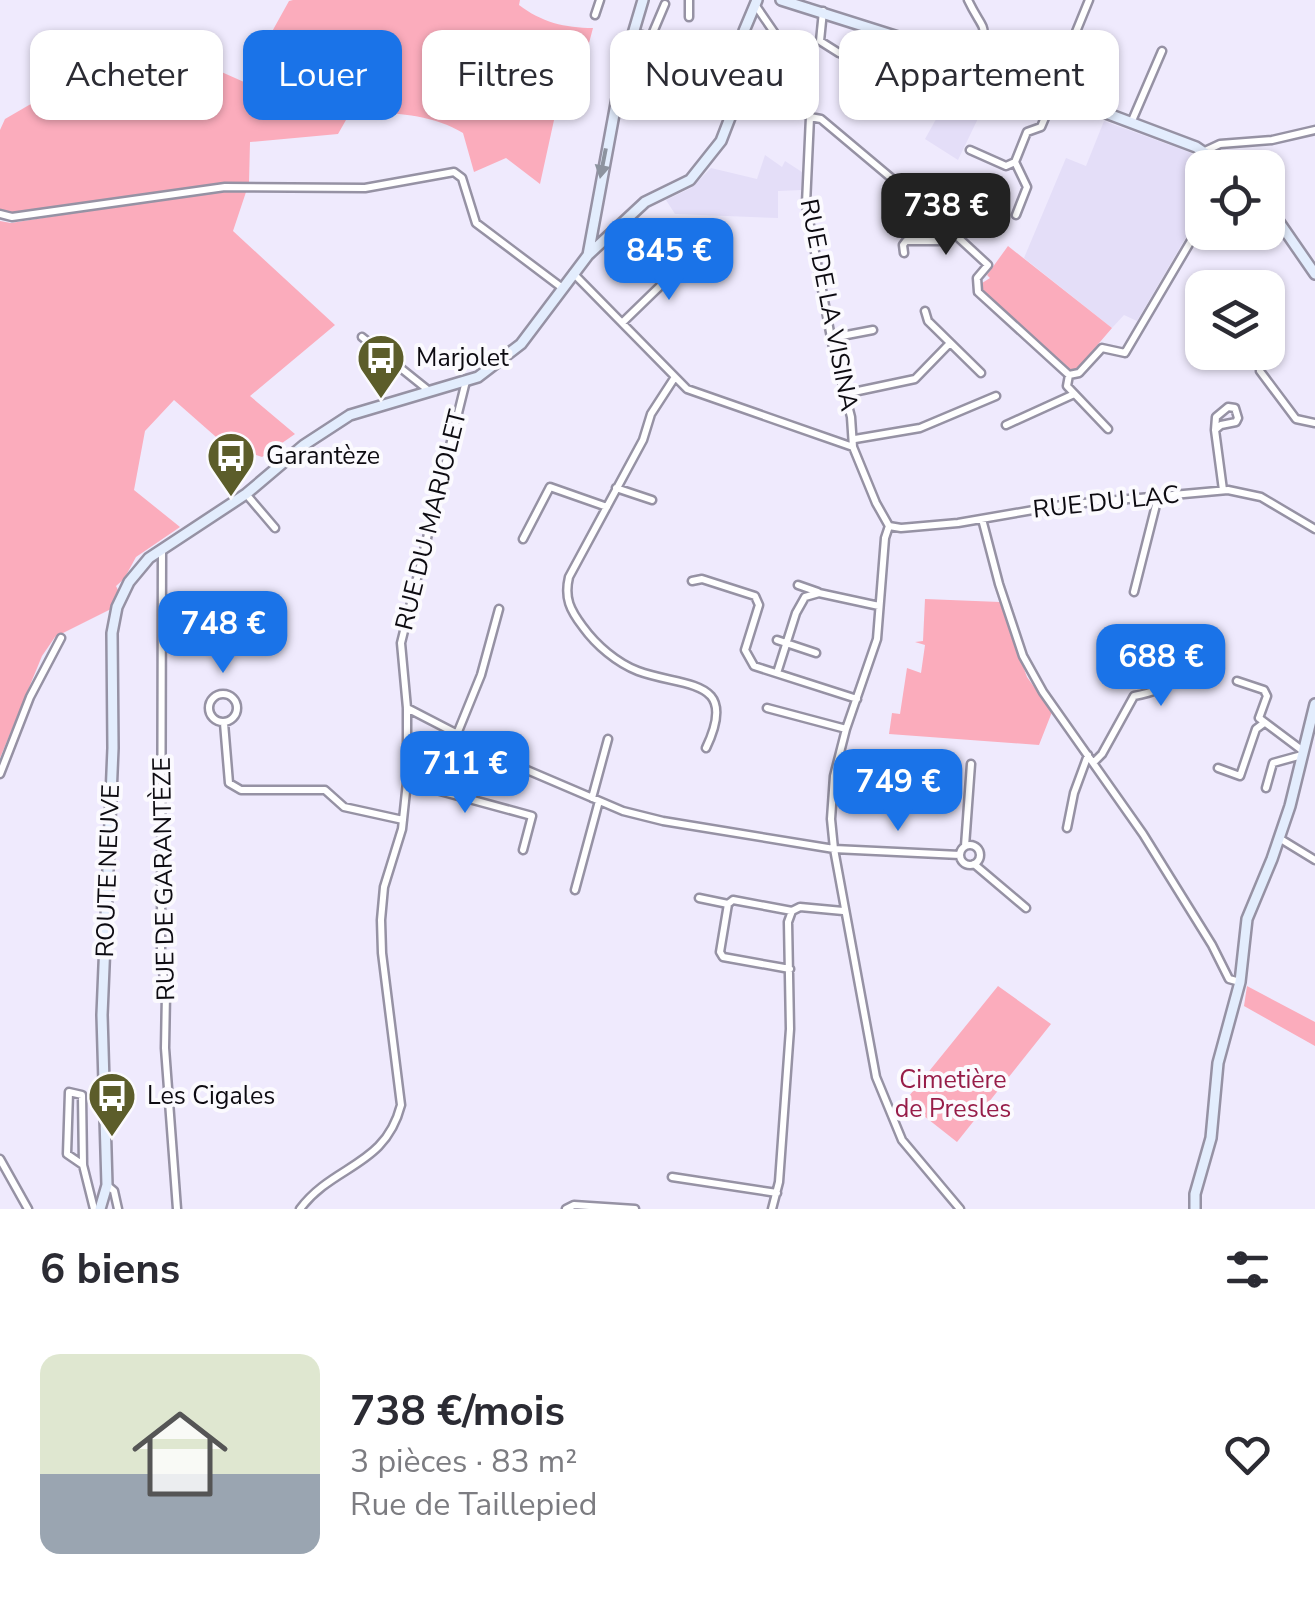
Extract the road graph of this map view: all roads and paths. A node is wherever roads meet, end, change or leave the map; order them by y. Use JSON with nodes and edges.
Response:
{"nodes":[{"id":1,"x":600,"y":0,"type":"edge"},
{"id":2,"x":642,"y":0,"type":"edge"},
{"id":3,"x":689,"y":0,"type":"edge"},
{"id":4,"x":968,"y":0,"type":"edge"},
{"id":5,"x":1089,"y":0,"type":"edge"},
{"id":6,"x":788,"y":1,"type":"edge"},
{"id":7,"x":756,"y":3,"type":"edge"},
{"id":8,"x":665,"y":4,"type":"dead end"},
{"id":9,"x":823,"y":11,"type":"junction"},
{"id":10,"x":595,"y":15,"type":"dead end"},
{"id":11,"x":689,"y":18,"type":"dead end"},
{"id":12,"x":634,"y":30,"type":"edge"},
{"id":13,"x":654,"y":30,"type":"edge"},
{"id":14,"x":744,"y":30,"type":"edge"},
{"id":15,"x":774,"y":30,"type":"edge"},
{"id":16,"x":879,"y":30,"type":"edge"},
{"id":17,"x":985,"y":30,"type":"edge"},
{"id":18,"x":1078,"y":30,"type":"edge"},
{"id":19,"x":1162,"y":51,"type":"dead end"},
{"id":20,"x":839,"y":54,"type":"edge"},
{"id":21,"x":1119,"y":118,"type":"edge"},
{"id":22,"x":819,"y":119,"type":"edge"},
{"id":23,"x":613,"y":120,"type":"edge"},
{"id":24,"x":730,"y":120,"type":"edge"},
{"id":25,"x":810,"y":120,"type":"edge"},
{"id":26,"x":1042,"y":120,"type":"edge"},
{"id":27,"x":1131,"y":122,"type":"junction"},
{"id":28,"x":1315,"y":130,"type":"edge"},
{"id":29,"x":970,"y":150,"type":"dead end"},
{"id":30,"x":1200,"y":150,"type":"edge"},
{"id":31,"x":1209,"y":150,"type":"edge"},
{"id":32,"x":1015,"y":162,"type":"junction"},
{"id":33,"x":0,"y":214,"type":"edge"},
{"id":34,"x":1016,"y":215,"type":"dead end"},
{"id":35,"x":592,"y":226,"type":"junction"},
{"id":36,"x":948,"y":227,"type":"junction"},
{"id":37,"x":1285,"y":231,"type":"edge"},
{"id":38,"x":604,"y":238,"type":"junction"},
{"id":39,"x":1186,"y":250,"type":"edge"},
{"id":40,"x":904,"y":253,"type":"dead end"},
{"id":41,"x":588,"y":255,"type":"junction"},
{"id":42,"x":689,"y":258,"type":"dead end"},
{"id":43,"x":572,"y":273,"type":"junction"},
{"id":44,"x":1315,"y":274,"type":"edge"},
{"id":45,"x":562,"y":287,"type":"junction"},
{"id":46,"x":925,"y":311,"type":"dead end"},
{"id":47,"x":623,"y":322,"type":"junction"},
{"id":48,"x":874,"y":330,"type":"dead end"},
{"id":49,"x":362,"y":337,"type":"dead end"},
{"id":50,"x":831,"y":338,"type":"junction"},
{"id":51,"x":950,"y":343,"type":"junction"},
{"id":52,"x":1260,"y":371,"type":"dead end"},
{"id":53,"x":981,"y":373,"type":"dead end"},
{"id":54,"x":1069,"y":374,"type":"junction"},
{"id":55,"x":675,"y":377,"type":"junction"},
{"id":56,"x":466,"y":381,"type":"junction"},
{"id":57,"x":428,"y":390,"type":"junction"},
{"id":58,"x":844,"y":394,"type":"junction"},
{"id":59,"x":1072,"y":395,"type":"junction"},
{"id":60,"x":996,"y":396,"type":"dead end"},
{"id":61,"x":1315,"y":423,"type":"edge"},
{"id":62,"x":1006,"y":424,"type":"dead end"},
{"id":63,"x":1108,"y":429,"type":"dead end"},
{"id":64,"x":1215,"y":430,"type":"dead end"},
{"id":65,"x":854,"y":443,"type":"junction"},
{"id":66,"x":616,"y":488,"type":"junction"},
{"id":67,"x":1223,"y":490,"type":"junction"},
{"id":68,"x":246,"y":494,"type":"junction"},
{"id":69,"x":1158,"y":496,"type":"junction"},
{"id":70,"x":652,"y":500,"type":"dead end"},
{"id":71,"x":608,"y":507,"type":"junction"},
{"id":72,"x":982,"y":519,"type":"junction"},
{"id":73,"x":889,"y":526,"type":"junction"},
{"id":74,"x":275,"y":528,"type":"dead end"},
{"id":75,"x":1315,"y":530,"type":"edge"},
{"id":76,"x":523,"y":538,"type":"dead end"},
{"id":77,"x":162,"y":549,"type":"junction"},
{"id":78,"x":692,"y":582,"type":"dead end"},
{"id":79,"x":798,"y":586,"type":"dead end"},
{"id":80,"x":820,"y":592,"type":"junction"},
{"id":81,"x":1134,"y":592,"type":"dead end"},
{"id":82,"x":880,"y":606,"type":"junction"},
{"id":83,"x":500,"y":608,"type":"dead end"},
{"id":84,"x":1196,"y":634,"type":"dead end"},
{"id":85,"x":60,"y":638,"type":"dead end"},
{"id":86,"x":777,"y":640,"type":"dead end"},
{"id":87,"x":787,"y":644,"type":"junction"},
{"id":88,"x":816,"y":653,"type":"dead end"},
{"id":89,"x":778,"y":673,"type":"junction"},
{"id":90,"x":1237,"y":681,"type":"dead end"},
{"id":91,"x":858,"y":699,"type":"junction"},
{"id":92,"x":1315,"y":704,"type":"edge"},
{"id":93,"x":407,"y":708,"type":"junction"},
{"id":94,"x":767,"y":708,"type":"dead end"},
{"id":95,"x":224,"y":722,"type":"junction"},
{"id":96,"x":1264,"y":724,"type":"junction"},
{"id":97,"x":846,"y":729,"type":"junction"},
{"id":98,"x":457,"y":734,"type":"junction"},
{"id":99,"x":608,"y":739,"type":"dead end"},
{"id":100,"x":706,"y":748,"type":"dead end"},
{"id":101,"x":1302,"y":753,"type":"junction"},
{"id":102,"x":1091,"y":759,"type":"junction"},
{"id":103,"x":971,"y":764,"type":"dead end"},
{"id":104,"x":1218,"y":768,"type":"dead end"},
{"id":105,"x":0,"y":774,"type":"edge"},
{"id":106,"x":834,"y":776,"type":"junction"},
{"id":107,"x":874,"y":780,"type":"dead end"},
{"id":108,"x":408,"y":782,"type":"junction"},
{"id":109,"x":1266,"y":788,"type":"dead end"},
{"id":110,"x":596,"y":800,"type":"junction"},
{"id":111,"x":403,"y":820,"type":"junction"},
{"id":112,"x":1067,"y":828,"type":"dead end"},
{"id":113,"x":1279,"y":838,"type":"junction"},
{"id":114,"x":965,"y":846,"type":"junction"},
{"id":115,"x":524,"y":850,"type":"dead end"},
{"id":116,"x":834,"y":850,"type":"junction"},
{"id":117,"x":960,"y":856,"type":"junction"},
{"id":118,"x":1315,"y":860,"type":"edge"},
{"id":119,"x":974,"y":864,"type":"junction"},
{"id":120,"x":575,"y":890,"type":"dead end"},
{"id":121,"x":699,"y":898,"type":"dead end"},
{"id":122,"x":728,"y":904,"type":"junction"},
{"id":123,"x":1026,"y":908,"type":"dead end"},
{"id":124,"x":792,"y":910,"type":"junction"},
{"id":125,"x":843,"y":911,"type":"junction"},
{"id":126,"x":790,"y":969,"type":"junction"},
{"id":127,"x":1240,"y":982,"type":"junction"},
{"id":128,"x":0,"y":1159,"type":"edge"},
{"id":129,"x":83,"y":1165,"type":"junction"},
{"id":130,"x":672,"y":1176,"type":"dead end"},
{"id":131,"x":107,"y":1185,"type":"junction"},
{"id":132,"x":777,"y":1193,"type":"junction"},
{"id":133,"x":28,"y":1209,"type":"edge"},
{"id":134,"x":97,"y":1209,"type":"edge"},
{"id":135,"x":118,"y":1209,"type":"edge"},
{"id":136,"x":176,"y":1209,"type":"edge"},
{"id":137,"x":300,"y":1209,"type":"edge"},
{"id":138,"x":566,"y":1209,"type":"edge"},
{"id":139,"x":635,"y":1209,"type":"edge"},
{"id":140,"x":772,"y":1209,"type":"edge"},
{"id":141,"x":960,"y":1209,"type":"edge"},
{"id":142,"x":1195,"y":1209,"type":"edge"}],
"edges":[{"from":1,"to":10,"type":"street"},
{"from":2,"to":12,"type":"street"},
{"from":3,"to":11,"type":"street"},
{"from":4,"to":17,"type":"street"},
{"from":5,"to":18,"type":"street"},
{"from":6,"to":9,"type":"street"},
{"from":7,"to":14,"type":"street","name":"ROUTE NEUVE"},
{"from":7,"to":15,"type":"street","name":"RUE DE LA VISINA"},
{"from":8,"to":13,"type":"street"},
{"from":9,"to":16,"type":"street"},
{"from":9,"to":20,"type":"street"},
{"from":19,"to":27,"type":"street"},
{"from":21,"to":27,"type":"street"},
{"from":22,"to":36,"type":"street"},
{"from":23,"to":35,"type":"street","one_way":true},
{"from":24,"to":38,"type":"street","name":"ROUTE NEUVE"},
{"from":25,"to":50,"type":"street","name":"RUE DE LA VISINA"},
{"from":26,"to":32,"type":"street"},
{"from":27,"to":30,"type":"street"},
{"from":28,"to":31,"type":"street"},
{"from":29,"to":32,"type":"street"},
{"from":32,"to":34,"type":"street"},
{"from":33,"to":45,"type":"street"},
{"from":35,"to":38,"type":"street"},
{"from":35,"to":41,"type":"street"},
{"from":36,"to":40,"type":"street"},
{"from":36,"to":54,"type":"street"},
{"from":37,"to":44,"type":"street"},
{"from":38,"to":41,"type":"street","name":"ROUTE NEUVE"},
{"from":39,"to":54,"type":"street"},
{"from":41,"to":43,"type":"street","name":"ROUTE NEUVE"},
{"from":42,"to":47,"type":"street"},
{"from":43,"to":45,"type":"street","name":"ROUTE NEUVE"},
{"from":43,"to":47,"type":"street"},
{"from":45,"to":56,"type":"street","name":"ROUTE NEUVE"},
{"from":46,"to":51,"type":"street"},
{"from":47,"to":55,"type":"street"},
{"from":48,"to":50,"type":"street"},
{"from":49,"to":57,"type":"street"},
{"from":50,"to":58,"type":"street","name":"RUE DE LA VISINA"},
{"from":51,"to":53,"type":"street"},
{"from":51,"to":58,"type":"street"},
{"from":52,"to":61,"type":"street"},
{"from":54,"to":59,"type":"street"},
{"from":55,"to":65,"type":"street"},
{"from":55,"to":66,"type":"street"},
{"from":56,"to":57,"type":"street","name":"ROUTE NEUVE"},
{"from":56,"to":93,"type":"street","name":"RUE DU MARJOLET"},
{"from":57,"to":68,"type":"street","name":"ROUTE NEUVE"},
{"from":58,"to":65,"type":"street","name":"RUE DE LA VISINA"},
{"from":59,"to":62,"type":"street"},
{"from":59,"to":63,"type":"street"},
{"from":60,"to":65,"type":"street","name":"RUE DE LA VISINA"},
{"from":64,"to":67,"type":"street"},
{"from":65,"to":73,"type":"street","name":"RUE DE LA VISINA"},
{"from":66,"to":70,"type":"street"},
{"from":66,"to":71,"type":"street"},
{"from":67,"to":69,"type":"street","name":"RUE DU LAC"},
{"from":67,"to":75,"type":"street","name":"RUE DU LAC"},
{"from":68,"to":74,"type":"street"},
{"from":68,"to":77,"type":"street","name":"ROUTE NEUVE"},
{"from":69,"to":72,"type":"street","name":"RUE DU LAC"},
{"from":69,"to":81,"type":"street"},
{"from":71,"to":76,"type":"street"},
{"from":71,"to":100,"type":"street"},
{"from":72,"to":73,"type":"street","name":"RUE DU LAC"},
{"from":72,"to":102,"type":"street"},
{"from":73,"to":82,"type":"street"},
{"from":77,"to":131,"type":"street","name":"ROUTE NEUVE"},
{"from":77,"to":136,"type":"street","name":"RUE DE GARANTÈZE"},
{"from":78,"to":89,"type":"street"},
{"from":79,"to":80,"type":"street"},
{"from":80,"to":82,"type":"street"},
{"from":80,"to":87,"type":"street"},
{"from":82,"to":91,"type":"street"},
{"from":83,"to":98,"type":"street"},
{"from":84,"to":102,"type":"street"},
{"from":85,"to":105,"type":"street"},
{"from":86,"to":87,"type":"street"},
{"from":87,"to":88,"type":"street"},
{"from":87,"to":89,"type":"street"},
{"from":89,"to":91,"type":"street"},
{"from":90,"to":96,"type":"street"},
{"from":91,"to":97,"type":"street"},
{"from":92,"to":101,"type":"street"},
{"from":93,"to":98,"type":"street"},
{"from":93,"to":108,"type":"street","name":"RUE DU MARJOLET"},
{"from":94,"to":97,"type":"street"},
{"from":95,"to":95,"type":"street"},
{"from":95,"to":111,"type":"street"},
{"from":96,"to":101,"type":"street"},
{"from":96,"to":104,"type":"street"},
{"from":97,"to":106,"type":"street"},
{"from":98,"to":110,"type":"street"},
{"from":99,"to":110,"type":"street"},
{"from":101,"to":109,"type":"street"},
{"from":101,"to":113,"type":"street"},
{"from":102,"to":112,"type":"street"},
{"from":102,"to":127,"type":"street"},
{"from":103,"to":114,"type":"street"},
{"from":106,"to":107,"type":"street"},
{"from":106,"to":116,"type":"street"},
{"from":108,"to":111,"type":"street","name":"RUE DU MARJOLET"},
{"from":108,"to":115,"type":"street"},
{"from":110,"to":116,"type":"street"},
{"from":110,"to":120,"type":"street"},
{"from":111,"to":137,"type":"street","name":"RUE DU MARJOLET"},
{"from":113,"to":118,"type":"street"},
{"from":113,"to":127,"type":"street"},
{"from":114,"to":117,"type":"street"},
{"from":114,"to":119,"type":"street"},
{"from":116,"to":117,"type":"street"},
{"from":116,"to":125,"type":"street"},
{"from":117,"to":119,"type":"street"},
{"from":119,"to":123,"type":"street"},
{"from":121,"to":122,"type":"street"},
{"from":122,"to":124,"type":"street"},
{"from":122,"to":126,"type":"street"},
{"from":124,"to":125,"type":"street"},
{"from":124,"to":126,"type":"street"},
{"from":125,"to":141,"type":"street"},
{"from":126,"to":132,"type":"street"},
{"from":127,"to":142,"type":"street"},
{"from":128,"to":133,"type":"street"},
{"from":129,"to":129,"type":"street"},
{"from":129,"to":134,"type":"street"},
{"from":130,"to":132,"type":"street"},
{"from":131,"to":134,"type":"street","name":"ROUTE NEUVE"},
{"from":131,"to":135,"type":"street"},
{"from":132,"to":140,"type":"street"},
{"from":138,"to":139,"type":"street"}]}
